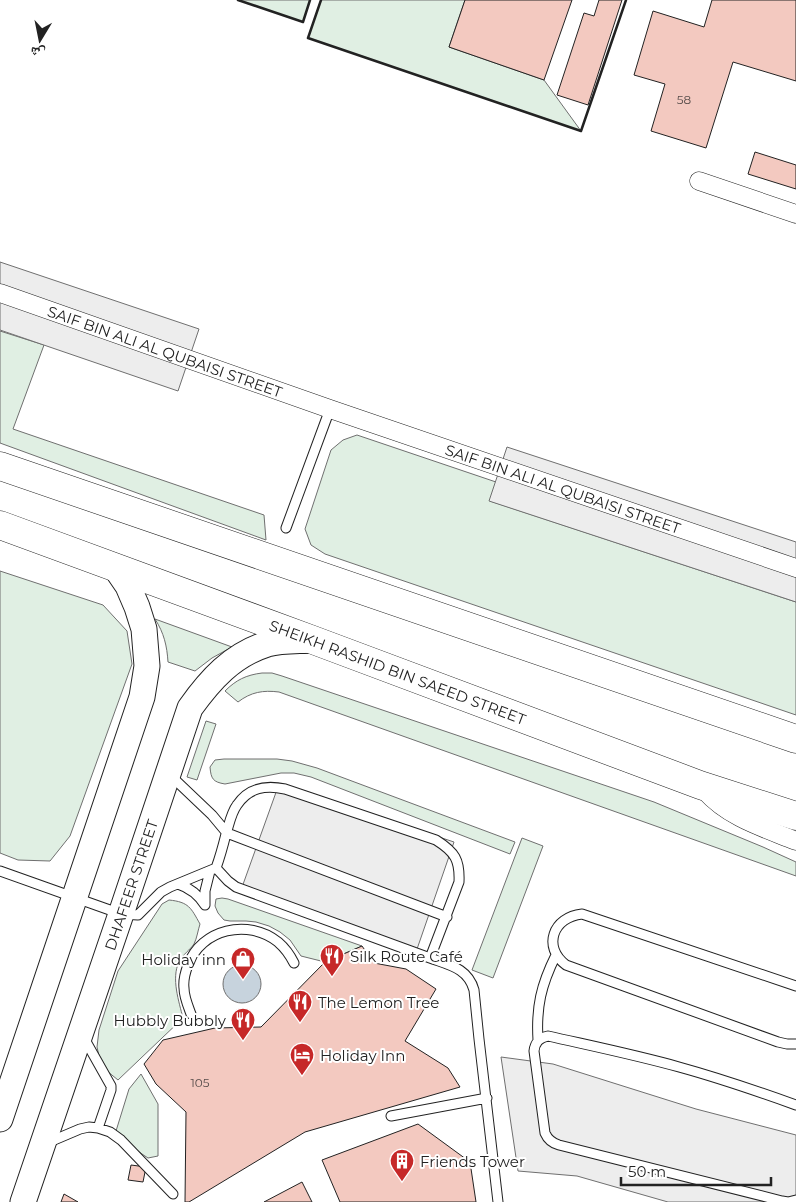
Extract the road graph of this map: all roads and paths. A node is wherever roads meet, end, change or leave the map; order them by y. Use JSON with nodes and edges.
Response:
{"nodes":[{"id":1,"x":699,"y":182,"type":"dead end"},
{"id":2,"x":796,"y":214,"type":"edge"},
{"id":3,"x":0,"y":292,"type":"edge"},
{"id":4,"x":330,"y":409,"type":"junction"},
{"id":5,"x":0,"y":466,"type":"edge"},
{"id":6,"x":0,"y":525,"type":"edge"},
{"id":7,"x":286,"y":528,"type":"dead end"},
{"id":8,"x":115,"y":567,"type":"junction"},
{"id":9,"x":796,"y":568,"type":"edge"},
{"id":10,"x":314,"y":640,"type":"junction"},
{"id":11,"x":796,"y":739,"type":"edge"},
{"id":12,"x":168,"y":773,"type":"junction"},
{"id":13,"x":700,"y":785,"type":"junction"},
{"id":14,"x":796,"y":816,"type":"edge"},
{"id":15,"x":227,"y":833,"type":"junction"},
{"id":16,"x":796,"y":840,"type":"edge"},
{"id":17,"x":213,"y":870,"type":"junction"},
{"id":18,"x":0,"y":871,"type":"edge"},
{"id":19,"x":178,"y":884,"type":"junction"},
{"id":20,"x":74,"y":898,"type":"junction"},
{"id":21,"x":121,"y":914,"type":"junction"},
{"id":22,"x":447,"y":917,"type":"junction"},
{"id":23,"x":556,"y":955,"type":"junction"},
{"id":24,"x":430,"y":958,"type":"junction"},
{"id":25,"x":294,"y":963,"type":"dead end"},
{"id":26,"x":796,"y":986,"type":"edge"},
{"id":27,"x":191,"y":1014,"type":"dead end"},
{"id":28,"x":81,"y":1032,"type":"junction"},
{"id":29,"x":538,"y":1040,"type":"junction"},
{"id":30,"x":796,"y":1044,"type":"edge"},
{"id":31,"x":486,"y":1098,"type":"junction"},
{"id":32,"x":796,"y":1105,"type":"edge"},
{"id":33,"x":390,"y":1116,"type":"dead end"},
{"id":34,"x":0,"y":1119,"type":"edge"},
{"id":35,"x":98,"y":1128,"type":"junction"},
{"id":36,"x":42,"y":1146,"type":"junction"},
{"id":37,"x":173,"y":1194,"type":"dead end"},
{"id":38,"x":796,"y":1200,"type":"edge"},
{"id":39,"x":23,"y":1202,"type":"edge"},
{"id":40,"x":498,"y":1202,"type":"edge"}],
"edges":[{"from":1,"to":2,"type":"street"},
{"from":3,"to":4,"type":"street","name":"SAIF BIN ALI AL QUBAISI STREET"},
{"from":4,"to":7,"type":"lane"},
{"from":4,"to":9,"type":"street","name":"SAIF BIN ALI AL QUBAISI STREET"},
{"from":5,"to":11,"type":"main road"},
{"from":6,"to":8,"type":"main road","name":"SHEIKH RASHID BIN SAEED STREET"},
{"from":8,"to":10,"type":"main road","name":"SHEIKH RASHID BIN SAEED STREET"},
{"from":8,"to":20,"type":"main road"},
{"from":10,"to":12,"type":"main road","name":"DHAFEER STREET"},
{"from":10,"to":13,"type":"main road","name":"SHEIKH RASHID BIN SAEED STREET"},
{"from":12,"to":15,"type":"lane"},
{"from":12,"to":21,"type":"main road","name":"DHAFEER STREET"},
{"from":13,"to":14,"type":"main road","name":"SHEIKH RASHID BIN SAEED STREET"},
{"from":13,"to":16,"type":"street"},
{"from":15,"to":17,"type":"lane"},
{"from":15,"to":22,"type":"lane"},
{"from":15,"to":22,"type":"lane"},
{"from":17,"to":19,"type":"lane"},
{"from":17,"to":19,"type":"lane"},
{"from":17,"to":24,"type":"lane"},
{"from":18,"to":20,"type":"lane"},
{"from":19,"to":21,"type":"lane"},
{"from":20,"to":21,"type":"lane"},
{"from":20,"to":34,"type":"main road"},
{"from":21,"to":28,"type":"main road","name":"DHAFEER STREET"},
{"from":22,"to":24,"type":"lane"},
{"from":23,"to":26,"type":"lane"},
{"from":23,"to":29,"type":"lane"},
{"from":23,"to":30,"type":"lane"},
{"from":24,"to":31,"type":"lane"},
{"from":25,"to":27,"type":"lane"},
{"from":28,"to":35,"type":"lane"},
{"from":28,"to":36,"type":"main road","name":"DHAFEER STREET"},
{"from":29,"to":32,"type":"lane"},
{"from":29,"to":38,"type":"lane"},
{"from":31,"to":33,"type":"lane"},
{"from":31,"to":40,"type":"lane"},
{"from":35,"to":36,"type":"lane"},
{"from":35,"to":37,"type":"lane"},
{"from":36,"to":39,"type":"main road","name":"DHAFEER STREET"}]}
